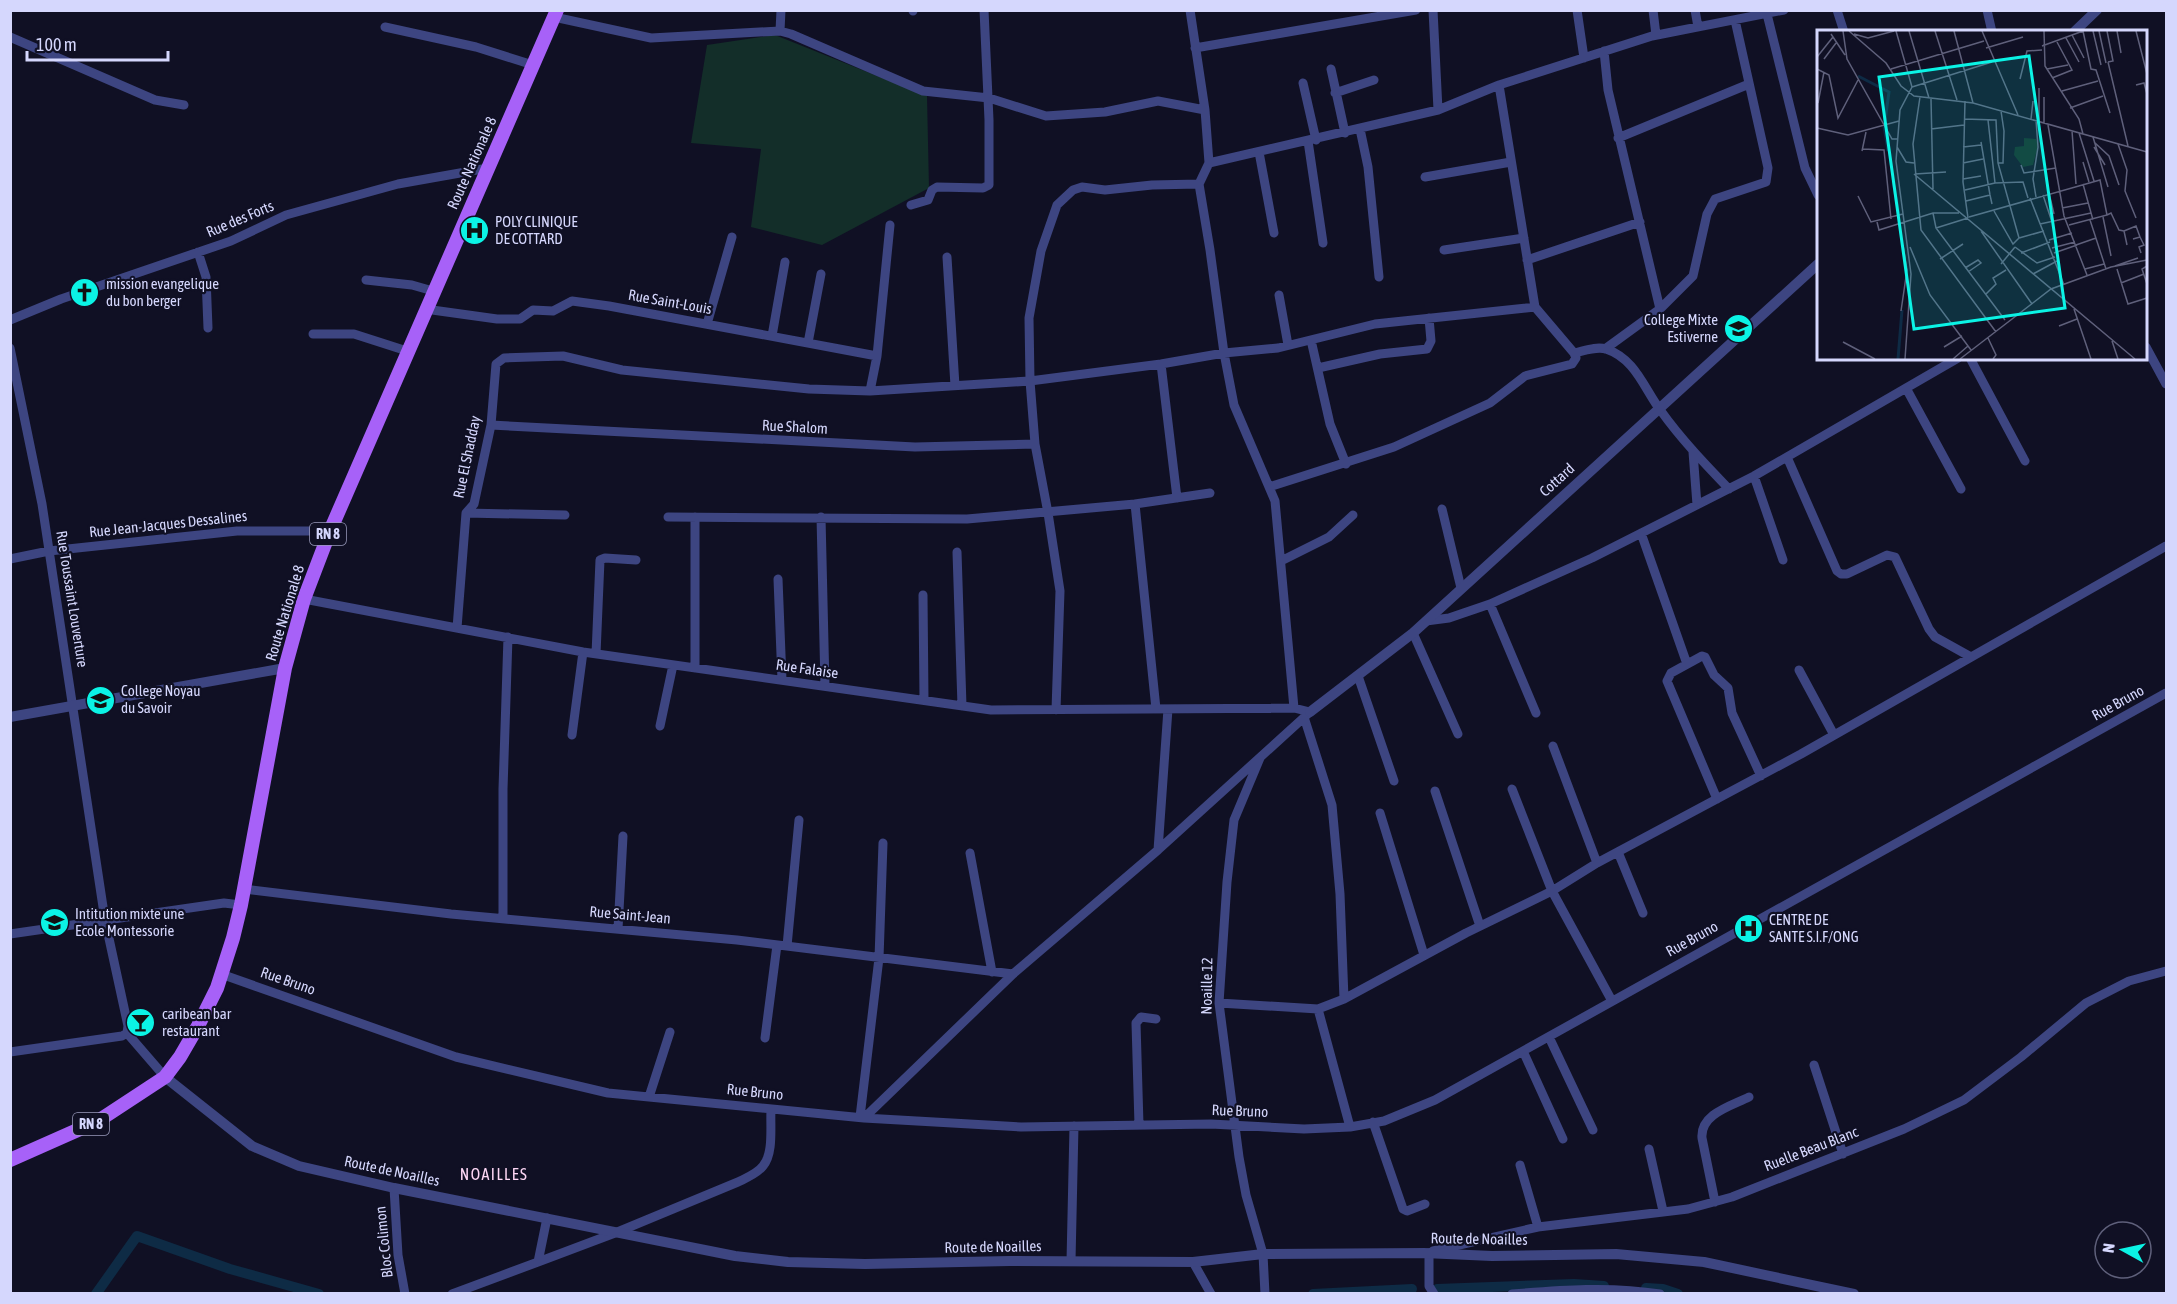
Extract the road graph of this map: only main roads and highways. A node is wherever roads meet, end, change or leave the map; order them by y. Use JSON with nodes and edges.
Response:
{"nodes":[{"id":1,"x":556,"y":14,"type":"edge"},
{"id":2,"x":10,"y":1160,"type":"edge"}],
"edges":[{"from":1,"to":2,"type":"main road","name":"Route Nationale 8","number":"RN 8"}]}
